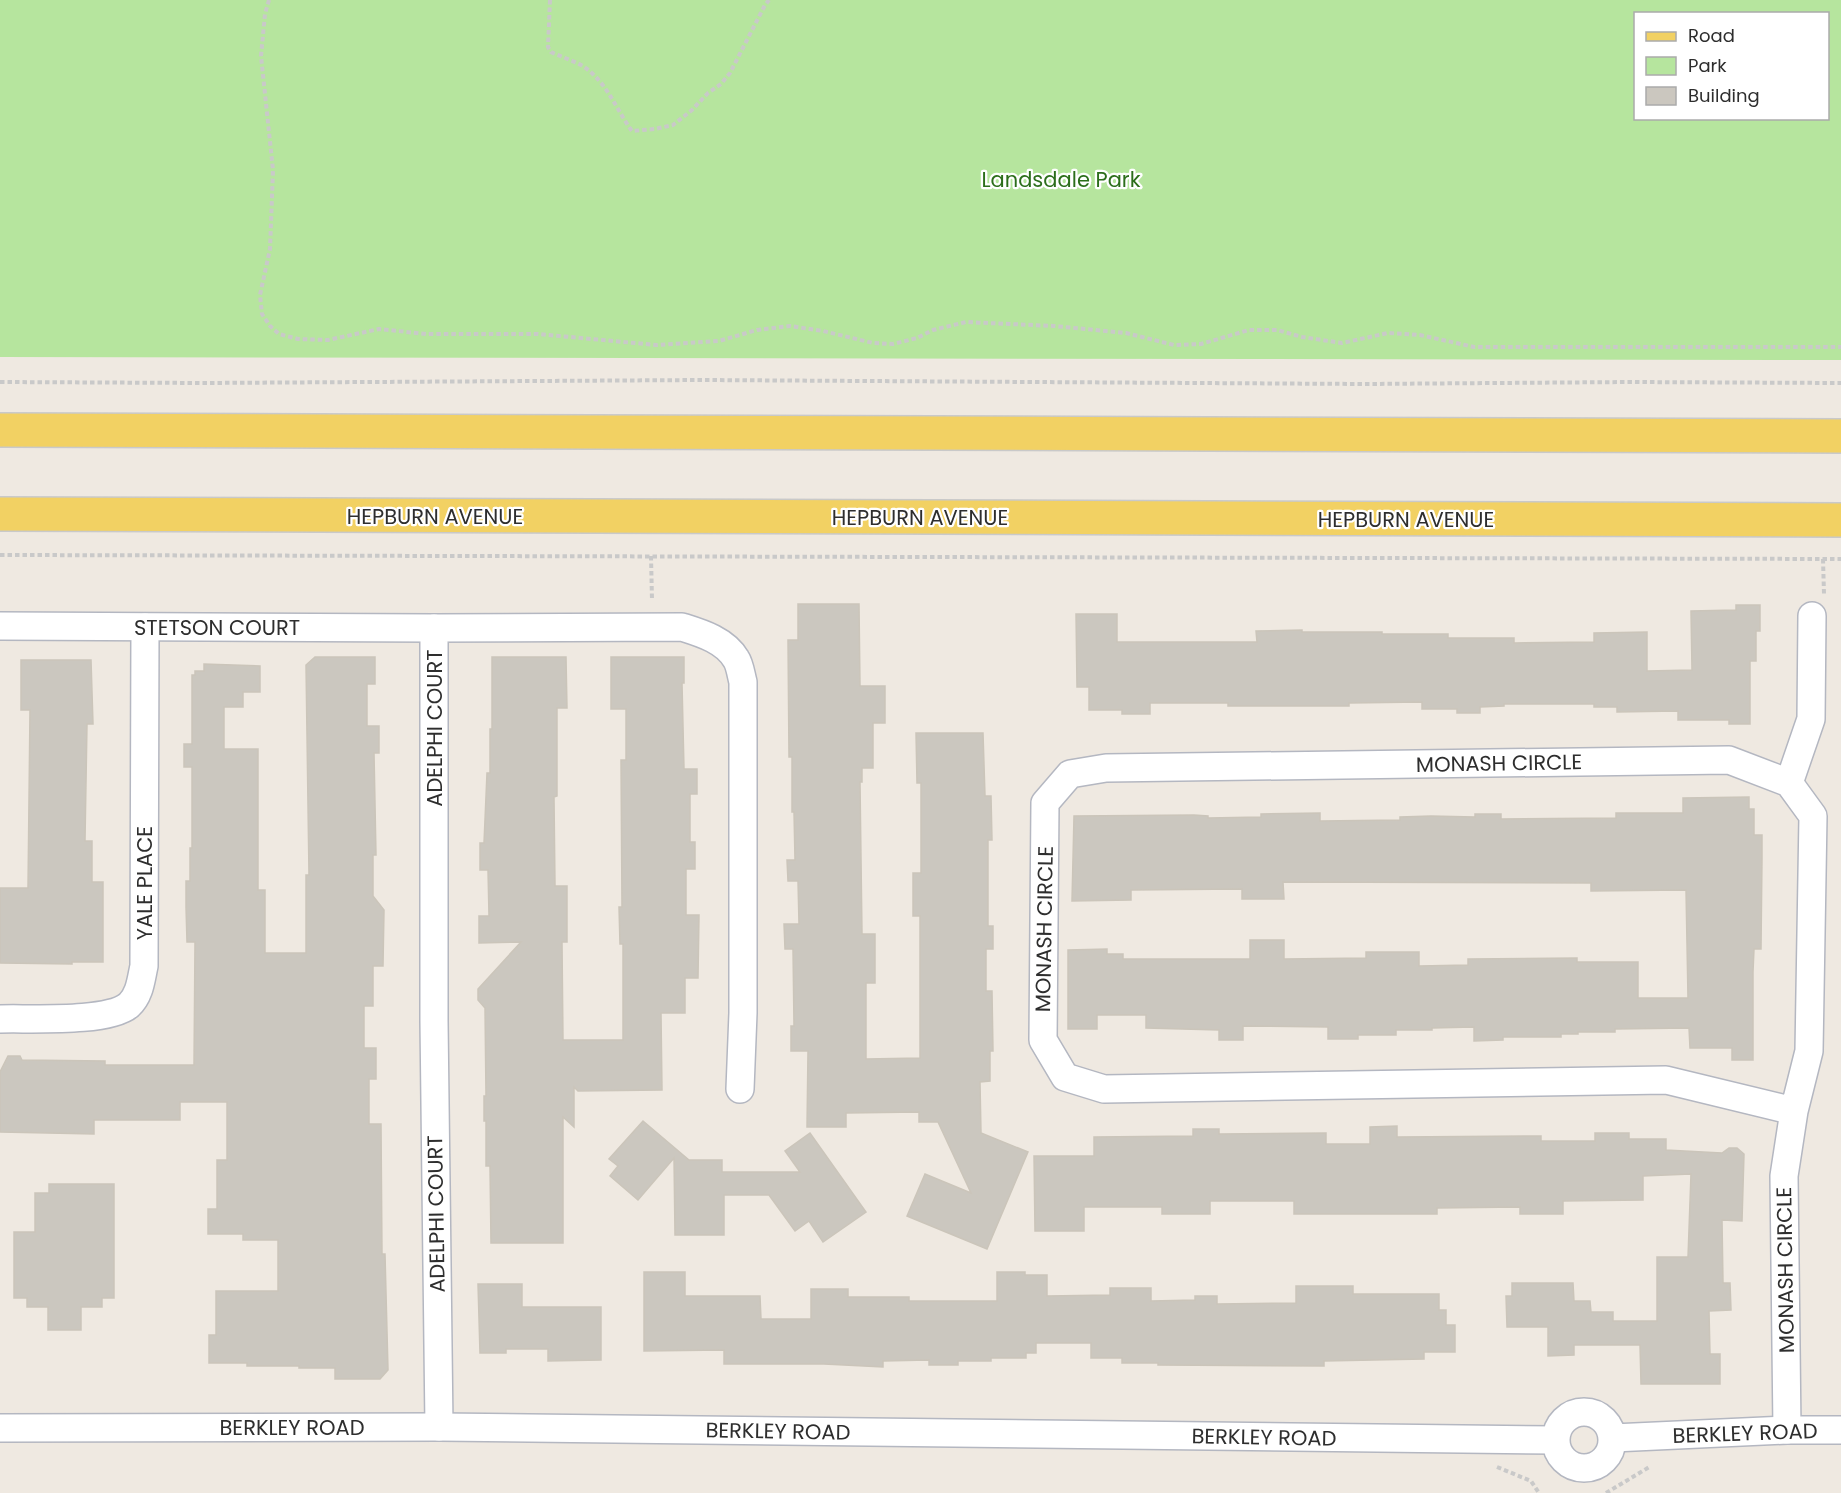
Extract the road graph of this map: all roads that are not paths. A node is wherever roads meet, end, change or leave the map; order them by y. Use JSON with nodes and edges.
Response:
{"nodes":[{"id":1,"x":0,"y":430,"type":"edge"},
{"id":2,"x":1841,"y":436,"type":"edge"},
{"id":3,"x":0,"y":514,"type":"edge"},
{"id":4,"x":1841,"y":520,"type":"edge"},
{"id":5,"x":1812,"y":616,"type":"dead end"},
{"id":6,"x":0,"y":626,"type":"edge"},
{"id":7,"x":145,"y":627,"type":"junction"},
{"id":8,"x":434,"y":628,"type":"junction"},
{"id":9,"x":1788,"y":783,"type":"junction"},
{"id":10,"x":0,"y":1019,"type":"edge"},
{"id":11,"x":740,"y":1089,"type":"dead end"},
{"id":12,"x":1794,"y":1111,"type":"junction"},
{"id":13,"x":439,"y":1427,"type":"junction"},
{"id":14,"x":0,"y":1428,"type":"edge"},
{"id":15,"x":1787,"y":1430,"type":"junction"},
{"id":16,"x":1841,"y":1430,"type":"edge"},
{"id":17,"x":1613,"y":1438,"type":"junction"},
{"id":18,"x":1555,"y":1440,"type":"junction"},
{"id":19,"x":1582,"y":1481,"type":"edge"}],
"edges":[{"from":1,"to":2,"type":"main road"},
{"from":3,"to":4,"type":"main road","name":"HEPBURN AVENUE"},
{"from":5,"to":9,"type":"street"},
{"from":6,"to":7,"type":"street","name":"STETSON COURT"},
{"from":7,"to":8,"type":"street","name":"STETSON COURT"},
{"from":7,"to":10,"type":"street","name":"YALE PLACE"},
{"from":8,"to":11,"type":"street","name":"ADELPHI COURT"},
{"from":8,"to":13,"type":"street","name":"ADELPHI COURT"},
{"from":9,"to":12,"type":"street","name":"MONASH CIRCLE"},
{"from":9,"to":12,"type":"street","name":"MONASH CIRCLE"},
{"from":12,"to":15,"type":"street","name":"MONASH CIRCLE"},
{"from":13,"to":14,"type":"street","name":"BERKLEY ROAD"},
{"from":13,"to":18,"type":"street","name":"BERKLEY ROAD"},
{"from":15,"to":16,"type":"street","name":"BERKLEY ROAD"},
{"from":15,"to":17,"type":"street","name":"BERKLEY ROAD"},
{"from":17,"to":18,"type":"street"},
{"from":17,"to":19,"type":"street"},
{"from":18,"to":19,"type":"street"}]}
